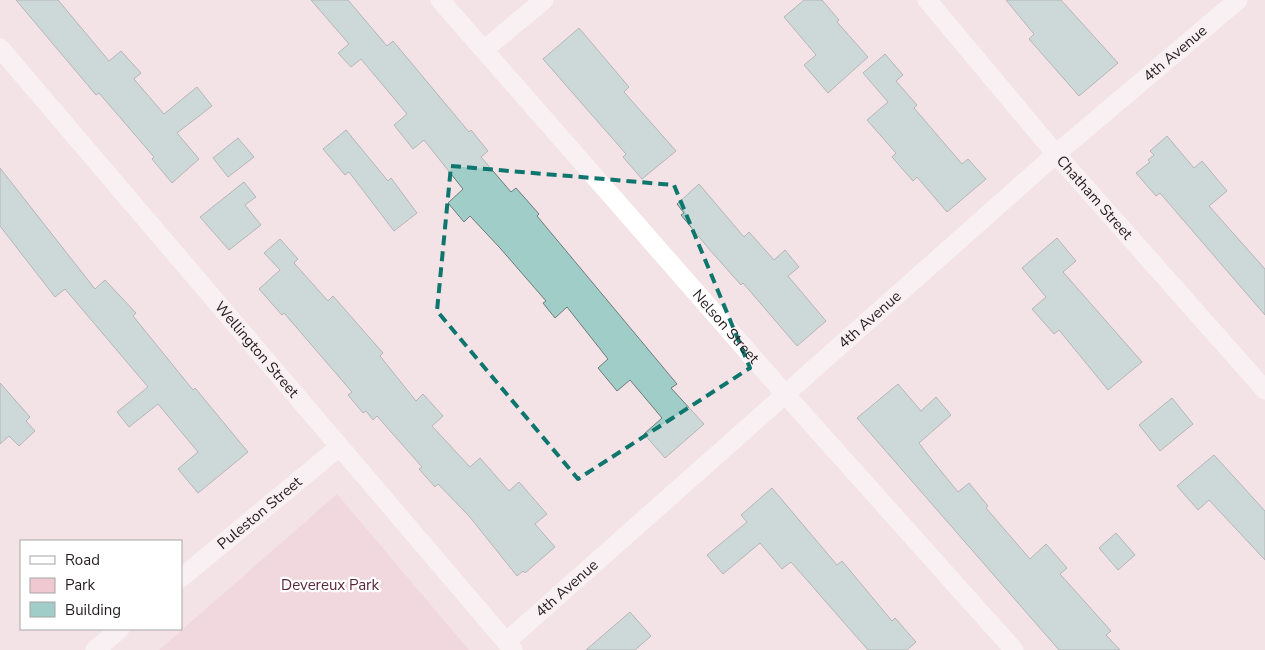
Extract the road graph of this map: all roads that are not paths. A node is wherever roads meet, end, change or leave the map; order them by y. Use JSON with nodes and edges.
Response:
{"nodes":[{"id":1,"x":440,"y":0,"type":"edge"},
{"id":2,"x":544,"y":0,"type":"edge"},
{"id":3,"x":927,"y":0,"type":"edge"},
{"id":4,"x":1238,"y":0,"type":"edge"},
{"id":5,"x":0,"y":48,"type":"edge"},
{"id":6,"x":485,"y":49,"type":"junction"},
{"id":7,"x":1056,"y":154,"type":"junction"},
{"id":8,"x":1265,"y":390,"type":"edge"},
{"id":9,"x":785,"y":394,"type":"junction"},
{"id":10,"x":339,"y":447,"type":"junction"},
{"id":11,"x":182,"y":577,"type":"edge"},
{"id":12,"x":119,"y":630,"type":"edge"},
{"id":13,"x":510,"y":646,"type":"edge"},
{"id":14,"x":95,"y":650,"type":"edge"},
{"id":15,"x":1014,"y":650,"type":"edge"}],
"edges":[{"from":1,"to":6,"type":"street","name":"Nelson Street"},
{"from":2,"to":6,"type":"street"},
{"from":3,"to":7,"type":"street","name":"Chatham Street"},
{"from":4,"to":7,"type":"street","name":"4th Avenue"},
{"from":5,"to":10,"type":"street","name":"Wellington Street"},
{"from":6,"to":9,"type":"street","name":"Nelson Street"},
{"from":7,"to":8,"type":"street","name":"Chatham Street"},
{"from":7,"to":9,"type":"street","name":"4th Avenue"},
{"from":9,"to":13,"type":"street","name":"4th Avenue"},
{"from":9,"to":15,"type":"street","name":"Nelson Street"},
{"from":10,"to":11,"type":"street","name":"Puleston Street"},
{"from":10,"to":13,"type":"street","name":"Wellington Street"},
{"from":12,"to":14,"type":"street"}]}
